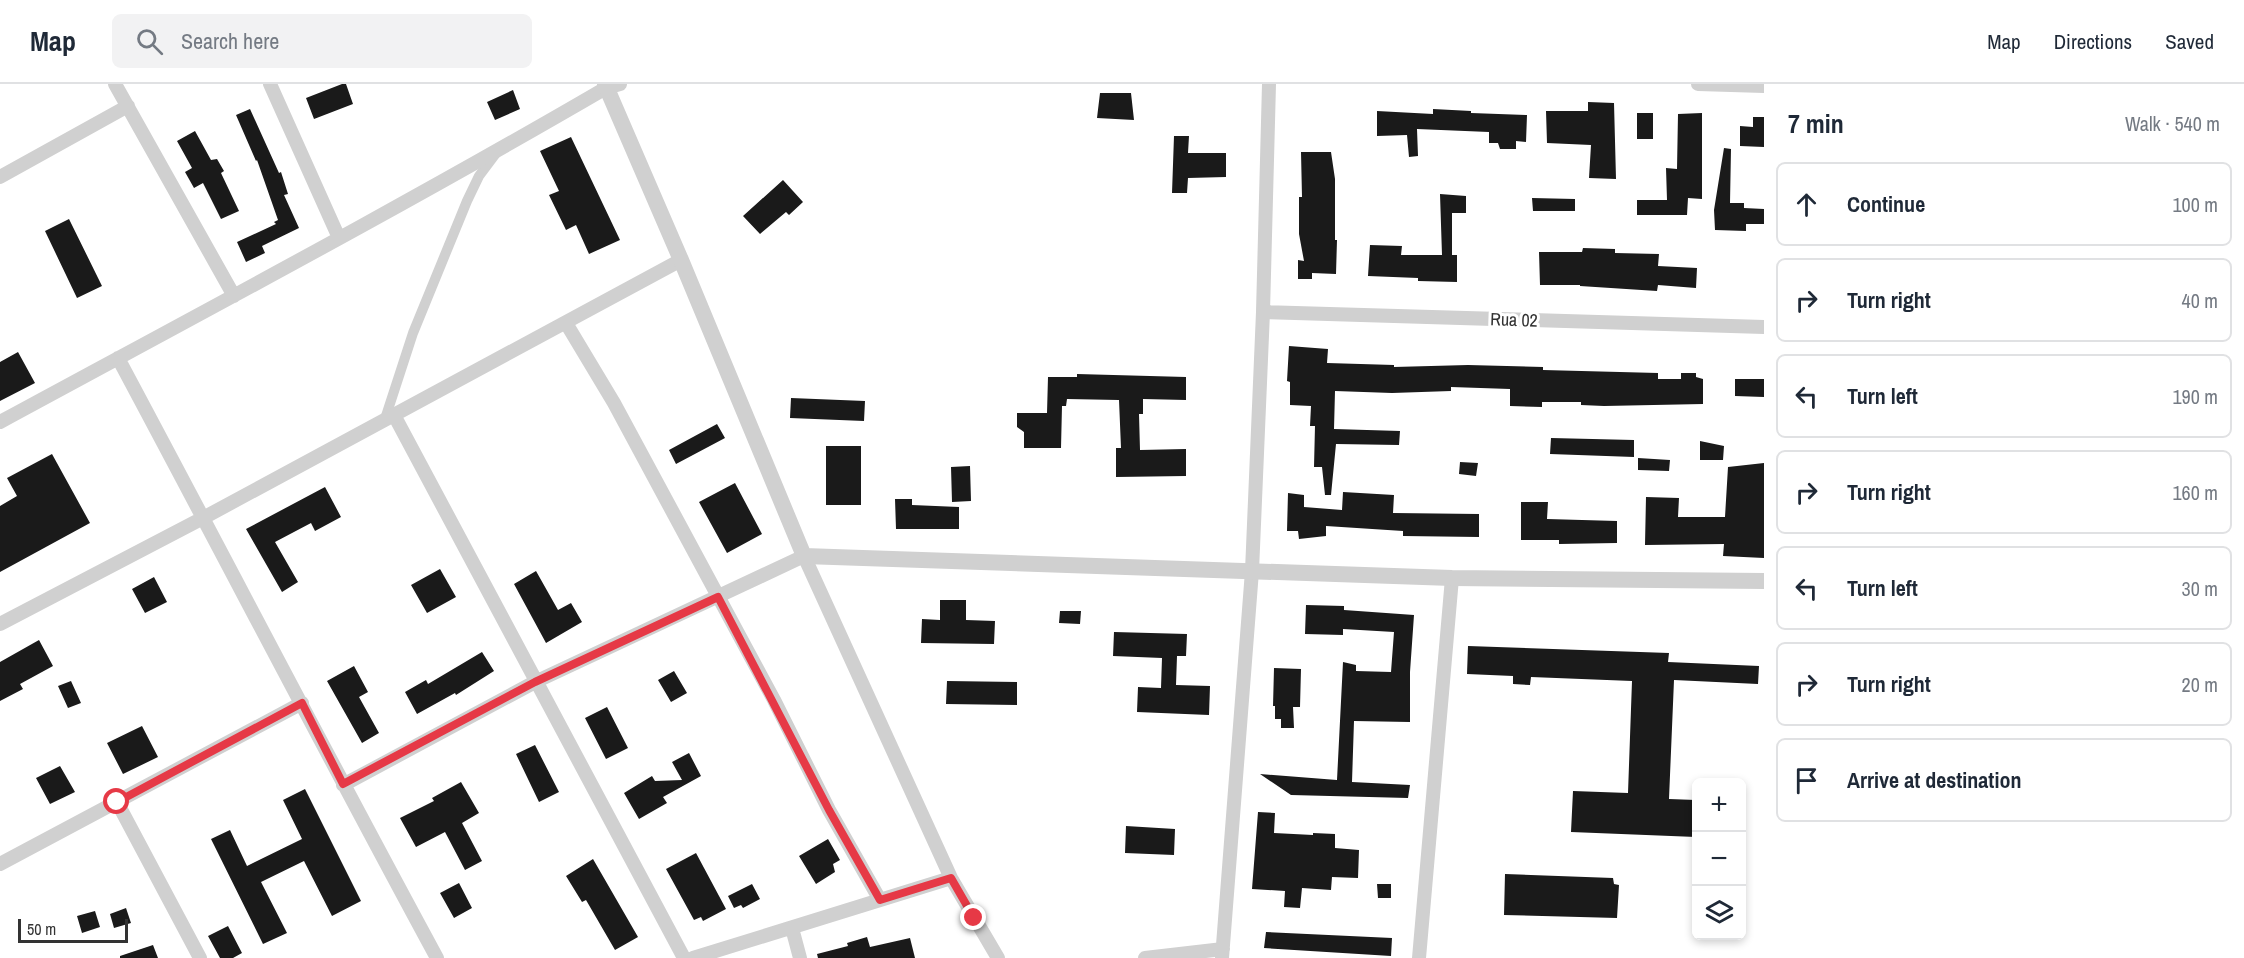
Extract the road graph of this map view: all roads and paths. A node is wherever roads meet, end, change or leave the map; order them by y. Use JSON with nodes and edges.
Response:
{"nodes":[{"id":1,"x":115,"y":84,"type":"edge"},
{"id":2,"x":270,"y":84,"type":"edge"},
{"id":3,"x":1269,"y":84,"type":"edge"},
{"id":4,"x":1698,"y":84,"type":"edge"},
{"id":5,"x":610,"y":85,"type":"edge"},
{"id":6,"x":1764,"y":87,"type":"edge"},
{"id":7,"x":128,"y":106,"type":"junction"},
{"id":8,"x":498,"y":151,"type":"junction"},
{"id":9,"x":0,"y":177,"type":"edge"},
{"id":10,"x":339,"y":238,"type":"junction"},
{"id":11,"x":681,"y":260,"type":"junction"},
{"id":12,"x":234,"y":296,"type":"junction"},
{"id":13,"x":1263,"y":312,"type":"junction"},
{"id":14,"x":566,"y":323,"type":"junction"},
{"id":15,"x":1764,"y":327,"type":"edge"},
{"id":16,"x":118,"y":358,"type":"junction"},
{"id":17,"x":389,"y":418,"type":"junction"},
{"id":18,"x":0,"y":422,"type":"edge"},
{"id":19,"x":203,"y":518,"type":"junction"},
{"id":20,"x":804,"y":556,"type":"junction"},
{"id":21,"x":1252,"y":571,"type":"junction"},
{"id":22,"x":1452,"y":578,"type":"junction"},
{"id":23,"x":1764,"y":581,"type":"edge"},
{"id":24,"x":718,"y":597,"type":"junction"},
{"id":25,"x":0,"y":624,"type":"edge"},
{"id":26,"x":535,"y":682,"type":"junction"},
{"id":27,"x":302,"y":703,"type":"junction"},
{"id":28,"x":343,"y":784,"type":"junction"},
{"id":29,"x":117,"y":802,"type":"junction"},
{"id":30,"x":0,"y":864,"type":"edge"},
{"id":31,"x":951,"y":878,"type":"junction"},
{"id":32,"x":880,"y":900,"type":"junction"},
{"id":33,"x":792,"y":927,"type":"junction"},
{"id":34,"x":1222,"y":954,"type":"edge"},
{"id":35,"x":200,"y":958,"type":"edge"},
{"id":36,"x":437,"y":958,"type":"edge"},
{"id":37,"x":684,"y":958,"type":"edge"},
{"id":38,"x":693,"y":958,"type":"edge"},
{"id":39,"x":800,"y":958,"type":"edge"},
{"id":40,"x":998,"y":958,"type":"edge"},
{"id":41,"x":1144,"y":958,"type":"edge"},
{"id":42,"x":1419,"y":958,"type":"edge"}],
"edges":[{"from":1,"to":7,"type":"street"},
{"from":2,"to":10,"type":"street"},
{"from":3,"to":13,"type":"street"},
{"from":4,"to":6,"type":"street"},
{"from":5,"to":8,"type":"street"},
{"from":5,"to":11,"type":"street"},
{"from":7,"to":9,"type":"street"},
{"from":7,"to":12,"type":"street"},
{"from":8,"to":10,"type":"street"},
{"from":8,"to":17,"type":"street"},
{"from":10,"to":12,"type":"street"},
{"from":11,"to":14,"type":"street"},
{"from":11,"to":20,"type":"street"},
{"from":12,"to":16,"type":"street"},
{"from":13,"to":15,"type":"street","name":"Rua 02"},
{"from":13,"to":21,"type":"street"},
{"from":14,"to":17,"type":"street"},
{"from":14,"to":24,"type":"street"},
{"from":16,"to":18,"type":"street"},
{"from":16,"to":19,"type":"street"},
{"from":17,"to":19,"type":"street"},
{"from":17,"to":26,"type":"street"},
{"from":19,"to":25,"type":"street"},
{"from":19,"to":27,"type":"street"},
{"from":20,"to":21,"type":"street"},
{"from":20,"to":24,"type":"street"},
{"from":20,"to":31,"type":"street"},
{"from":21,"to":22,"type":"street"},
{"from":21,"to":34,"type":"street"},
{"from":22,"to":23,"type":"street"},
{"from":22,"to":42,"type":"street"},
{"from":24,"to":26,"type":"street"},
{"from":24,"to":32,"type":"street"},
{"from":26,"to":28,"type":"street"},
{"from":26,"to":37,"type":"street"},
{"from":27,"to":28,"type":"street"},
{"from":27,"to":29,"type":"street"},
{"from":28,"to":36,"type":"street"},
{"from":29,"to":30,"type":"street"},
{"from":29,"to":35,"type":"street"},
{"from":31,"to":32,"type":"street"},
{"from":31,"to":40,"type":"street"},
{"from":32,"to":33,"type":"street"},
{"from":33,"to":38,"type":"street"},
{"from":33,"to":39,"type":"street"},
{"from":34,"to":41,"type":"street"}]}
